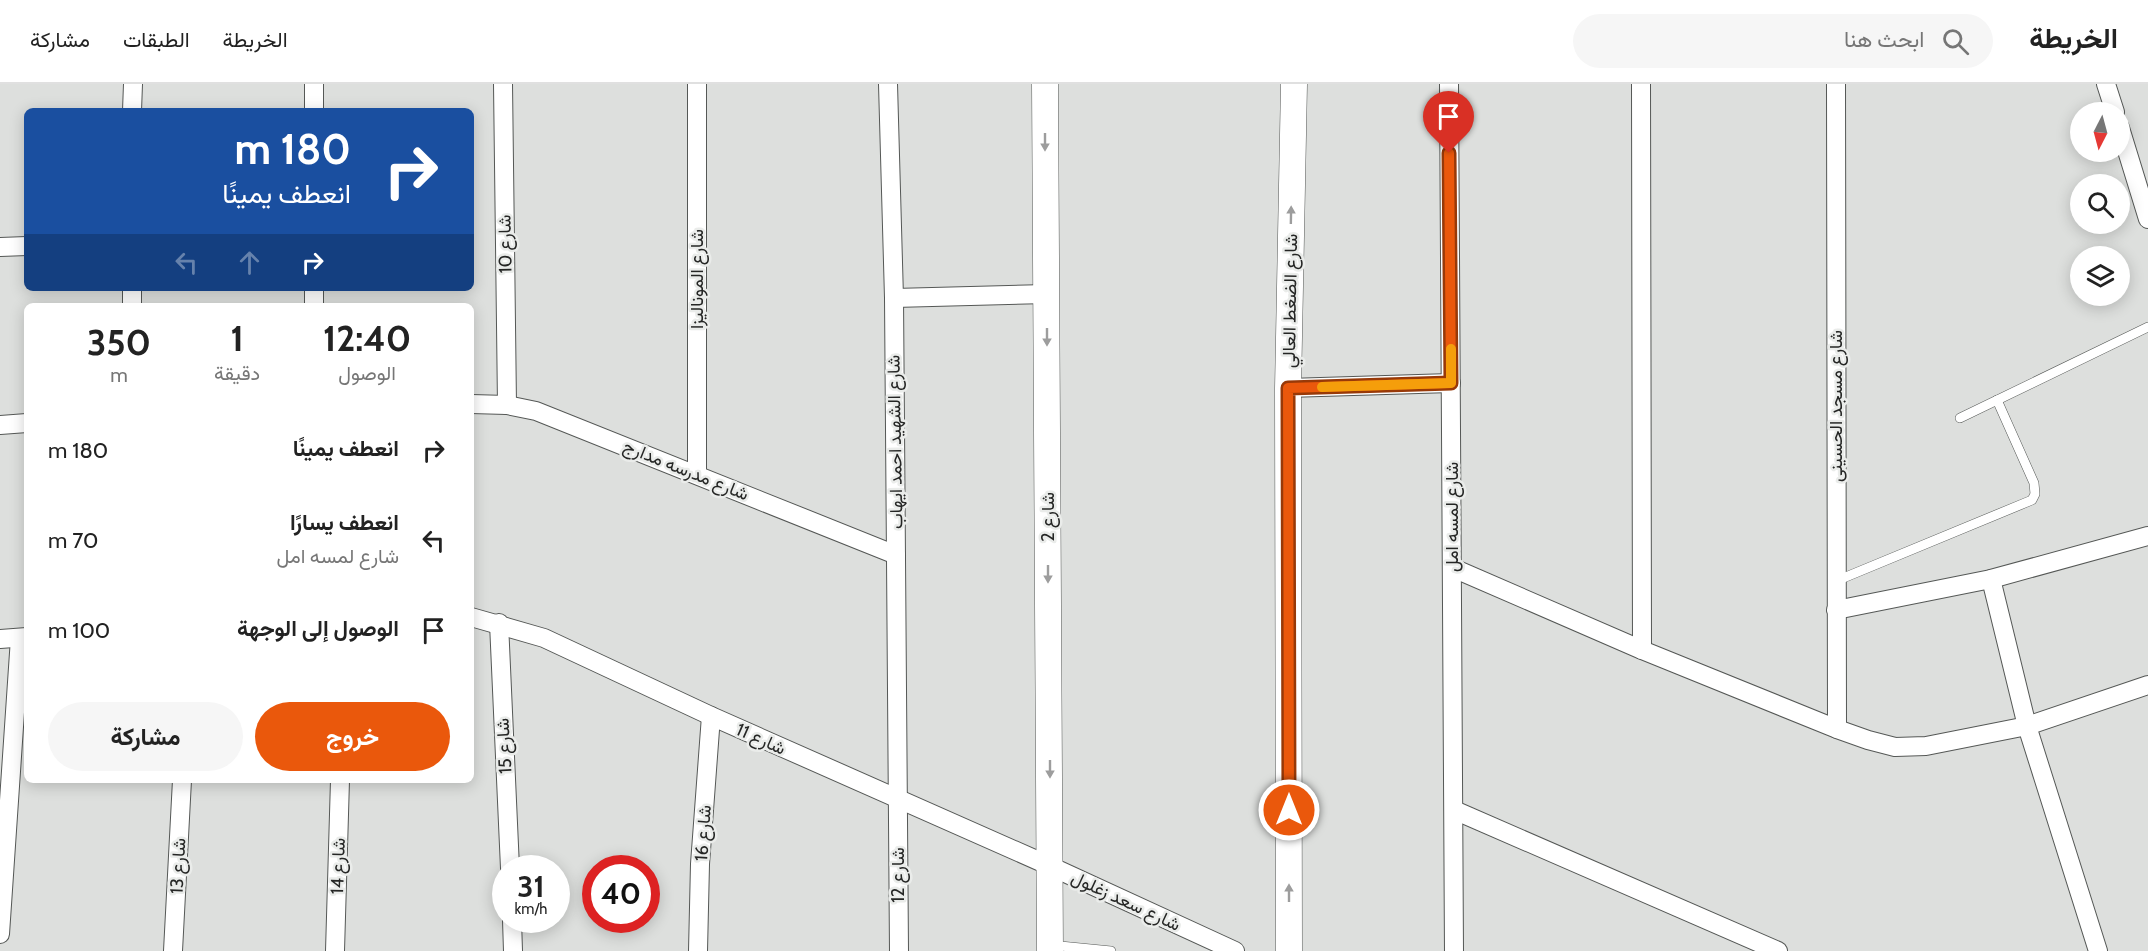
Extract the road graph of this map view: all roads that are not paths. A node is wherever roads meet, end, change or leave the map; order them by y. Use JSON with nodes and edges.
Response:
{"nodes":[{"id":1,"x":133,"y":84,"type":"edge"},
{"id":2,"x":314,"y":84,"type":"edge"},
{"id":3,"x":503,"y":84,"type":"edge"},
{"id":4,"x":697,"y":84,"type":"edge"},
{"id":5,"x":888,"y":84,"type":"edge"},
{"id":6,"x":1045,"y":84,"type":"edge"},
{"id":7,"x":1294,"y":84,"type":"edge"},
{"id":8,"x":1449,"y":84,"type":"edge"},
{"id":9,"x":1641,"y":84,"type":"edge"},
{"id":10,"x":1836,"y":84,"type":"edge"},
{"id":11,"x":2106,"y":84,"type":"edge"},
{"id":12,"x":2112,"y":102,"type":"edge"},
{"id":13,"x":132,"y":108,"type":"edge"},
{"id":14,"x":314,"y":108,"type":"edge"},
{"id":15,"x":2130,"y":160,"type":"edge"},
{"id":16,"x":2148,"y":219,"type":"edge"},
{"id":17,"x":24,"y":246,"type":"edge"},
{"id":18,"x":0,"y":247,"type":"edge"},
{"id":19,"x":1047,"y":294,"type":"junction"},
{"id":20,"x":894,"y":298,"type":"junction"},
{"id":21,"x":2148,"y":327,"type":"edge"},
{"id":22,"x":1451,"y":383,"type":"junction"},
{"id":23,"x":1288,"y":388,"type":"junction"},
{"id":24,"x":1997,"y":400,"type":"junction"},
{"id":25,"x":474,"y":404,"type":"edge"},
{"id":26,"x":507,"y":405,"type":"junction"},
{"id":27,"x":1960,"y":418,"type":"dead end"},
{"id":28,"x":24,"y":423,"type":"edge"},
{"id":29,"x":0,"y":425,"type":"edge"},
{"id":30,"x":697,"y":474,"type":"junction"},
{"id":31,"x":2148,"y":536,"type":"edge"},
{"id":32,"x":896,"y":555,"type":"junction"},
{"id":33,"x":1453,"y":568,"type":"junction"},
{"id":34,"x":1991,"y":579,"type":"junction"},
{"id":35,"x":1836,"y":581,"type":"junction"},
{"id":36,"x":1836,"y":610,"type":"junction"},
{"id":37,"x":474,"y":618,"type":"edge"},
{"id":38,"x":499,"y":623,"type":"junction"},
{"id":39,"x":23,"y":637,"type":"edge"},
{"id":40,"x":0,"y":639,"type":"edge"},
{"id":41,"x":1641,"y":650,"type":"junction"},
{"id":42,"x":2148,"y":685,"type":"edge"},
{"id":43,"x":711,"y":716,"type":"junction"},
{"id":44,"x":2027,"y":726,"type":"junction"},
{"id":45,"x":1836,"y":729,"type":"junction"},
{"id":46,"x":182,"y":783,"type":"edge"},
{"id":47,"x":340,"y":783,"type":"edge"},
{"id":48,"x":897,"y":800,"type":"junction"},
{"id":49,"x":1454,"y":810,"type":"junction"},
{"id":50,"x":509,"y":855,"type":"edge"},
{"id":51,"x":1050,"y":866,"type":"junction"},
{"id":52,"x":512,"y":933,"type":"edge"},
{"id":53,"x":0,"y":934,"type":"edge"},
{"id":54,"x":1050,"y":948,"type":"edge"},
{"id":55,"x":173,"y":951,"type":"edge"},
{"id":56,"x":335,"y":951,"type":"edge"},
{"id":57,"x":513,"y":951,"type":"edge"},
{"id":58,"x":698,"y":951,"type":"edge"},
{"id":59,"x":898,"y":951,"type":"edge"},
{"id":60,"x":1111,"y":951,"type":"edge"},
{"id":61,"x":1235,"y":951,"type":"edge"},
{"id":62,"x":1289,"y":951,"type":"edge"},
{"id":63,"x":1454,"y":951,"type":"edge"},
{"id":64,"x":1778,"y":951,"type":"edge"},
{"id":65,"x":2098,"y":951,"type":"edge"}],
"edges":[{"from":1,"to":13,"type":"street"},
{"from":2,"to":14,"type":"street"},
{"from":3,"to":26,"type":"street","name":"شارع 10"},
{"from":4,"to":30,"type":"street","name":"شارع الموناليزا"},
{"from":5,"to":20,"type":"street","name":"شارع الشهيد احمد ايهاب"},
{"from":6,"to":19,"type":"street","name":"شارع 2","one_way":true},
{"from":23,"to":7,"type":"street","name":"شارع الضغط العالي","one_way":true},
{"from":8,"to":22,"type":"street","name":"شارع لمسه امل"},
{"from":9,"to":41,"type":"street"},
{"from":10,"to":35,"type":"street","name":"شارع مسجد الحسينى"},
{"from":11,"to":12,"type":"street"},
{"from":15,"to":16,"type":"street"},
{"from":17,"to":18,"type":"street"},
{"from":19,"to":20,"type":"street"},
{"from":19,"to":51,"type":"street","name":"شارع 2","one_way":true},
{"from":20,"to":32,"type":"street","name":"شارع الشهيد احمد ايهاب"},
{"from":21,"to":24,"type":"lane"},
{"from":22,"to":23,"type":"street"},
{"from":22,"to":33,"type":"street","name":"شارع لمسه امل"},
{"from":62,"to":23,"type":"street","name":"شارع الضغط العالي","one_way":true},
{"from":24,"to":27,"type":"lane"},
{"from":24,"to":35,"type":"lane"},
{"from":25,"to":26,"type":"street","name":"شارع مدرسه مدارج"},
{"from":26,"to":30,"type":"street","name":"شارع مدرسه مدارج"},
{"from":28,"to":29,"type":"street"},
{"from":30,"to":32,"type":"street","name":"شارع مدرسه مدارج"},
{"from":31,"to":34,"type":"street"},
{"from":32,"to":48,"type":"street","name":"شارع الشهيد احمد ايهاب"},
{"from":33,"to":41,"type":"street"},
{"from":33,"to":49,"type":"street","name":"شارع لمسه امل"},
{"from":34,"to":36,"type":"street"},
{"from":34,"to":44,"type":"street"},
{"from":35,"to":36,"type":"street","name":"شارع مسجد الحسينى"},
{"from":36,"to":45,"type":"street","name":"شارع مسجد الحسينى"},
{"from":37,"to":38,"type":"street","name":"شارع 11"},
{"from":38,"to":43,"type":"street","name":"شارع 11"},
{"from":38,"to":50,"type":"street","name":"شارع 15"},
{"from":39,"to":40,"type":"street"},
{"from":39,"to":53,"type":"street"},
{"from":41,"to":45,"type":"street"},
{"from":42,"to":44,"type":"street"},
{"from":43,"to":48,"type":"street","name":"شارع 11"},
{"from":43,"to":58,"type":"street","name":"شارع 16"},
{"from":44,"to":45,"type":"street"},
{"from":44,"to":65,"type":"street"},
{"from":46,"to":55,"type":"street","name":"شارع 13"},
{"from":47,"to":56,"type":"street","name":"شارع 14"},
{"from":48,"to":51,"type":"street","name":"شارع 11"},
{"from":48,"to":59,"type":"street","name":"شارع 12"},
{"from":49,"to":63,"type":"street","name":"شارع لمسه امل"},
{"from":49,"to":64,"type":"street"},
{"from":51,"to":54,"type":"street","name":"شارع 2"},
{"from":51,"to":61,"type":"street","name":"شارع سعد زغلول"},
{"from":52,"to":57,"type":"street"},
{"from":54,"to":60,"type":"lane"}]}
